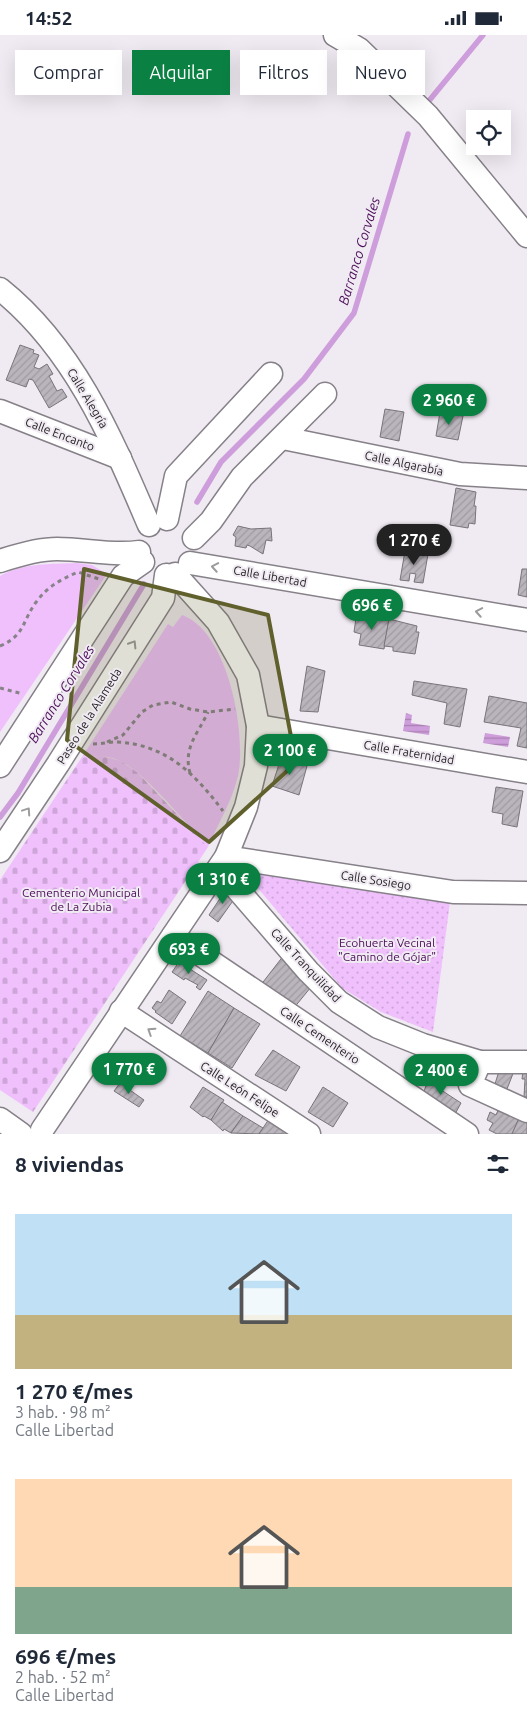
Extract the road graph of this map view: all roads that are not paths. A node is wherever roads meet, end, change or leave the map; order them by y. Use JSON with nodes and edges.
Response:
{"nodes":[{"id":1,"x":335,"y":35,"type":"edge"},
{"id":2,"x":527,"y":236,"type":"edge"},
{"id":3,"x":0,"y":289,"type":"edge"},
{"id":4,"x":271,"y":373,"type":"dead end"},
{"id":5,"x":326,"y":394,"type":"dead end"},
{"id":6,"x":0,"y":411,"type":"edge"},
{"id":7,"x":283,"y":438,"type":"junction"},
{"id":8,"x":120,"y":458,"type":"junction"},
{"id":9,"x":527,"y":478,"type":"edge"},
{"id":10,"x":158,"y":522,"type":"junction"},
{"id":11,"x":194,"y":538,"type":"junction"},
{"id":12,"x":141,"y":557,"type":"junction"},
{"id":13,"x":0,"y":561,"type":"edge"},
{"id":14,"x":177,"y":571,"type":"junction"},
{"id":15,"x":527,"y":620,"type":"edge"},
{"id":16,"x":257,"y":719,"type":"junction"},
{"id":17,"x":0,"y":766,"type":"edge"},
{"id":18,"x":527,"y":772,"type":"edge"},
{"id":19,"x":0,"y":851,"type":"edge"},
{"id":20,"x":222,"y":862,"type":"junction"},
{"id":21,"x":527,"y":893,"type":"edge"},
{"id":22,"x":173,"y":936,"type":"junction"},
{"id":23,"x":122,"y":1011,"type":"junction"},
{"id":24,"x":480,"y":1062,"type":"junction"},
{"id":25,"x":527,"y":1063,"type":"edge"},
{"id":26,"x":527,"y":1111,"type":"edge"},
{"id":27,"x":0,"y":1119,"type":"edge"},
{"id":28,"x":38,"y":1133,"type":"edge"},
{"id":29,"x":309,"y":1134,"type":"edge"},
{"id":30,"x":467,"y":1134,"type":"edge"}],
"edges":[{"from":1,"to":2,"type":"street"},
{"from":3,"to":8,"type":"street","name":"Calle Alegría"},
{"from":4,"to":10,"type":"street"},
{"from":5,"to":7,"type":"street"},
{"from":6,"to":8,"type":"street","name":"Calle Encanto"},
{"from":7,"to":9,"type":"street","name":"Calle Algarabía"},
{"from":7,"to":11,"type":"street"},
{"from":8,"to":10,"type":"street","name":"Calle Alegría"},
{"from":10,"to":11,"type":"street"},
{"from":10,"to":12,"type":"street"},
{"from":11,"to":14,"type":"street"},
{"from":12,"to":13,"type":"street"},
{"from":12,"to":14,"type":"street"},
{"from":12,"to":17,"type":"street"},
{"from":15,"to":14,"type":"street","name":"Calle Libertad","one_way":true},
{"from":14,"to":16,"type":"street"},
{"from":19,"to":14,"type":"street","name":"Paseo de la Alameda","one_way":true},
{"from":16,"to":18,"type":"street","name":"Calle Fraternidad"},
{"from":16,"to":20,"type":"street"},
{"from":20,"to":21,"type":"street","name":"Calle Sosiego"},
{"from":20,"to":22,"type":"street"},
{"from":20,"to":24,"type":"street","name":"Calle Tranquilidad"},
{"from":22,"to":23,"type":"street"},
{"from":22,"to":30,"type":"street","name":"Calle Cementerio"},
{"from":23,"to":28,"type":"street"},
{"from":29,"to":23,"type":"street","name":"Calle León Felipe","one_way":true},
{"from":24,"to":25,"type":"street","name":"Calle Tranquilidad"},
{"from":24,"to":26,"type":"street"},
{"from":27,"to":28,"type":"street"}]}
